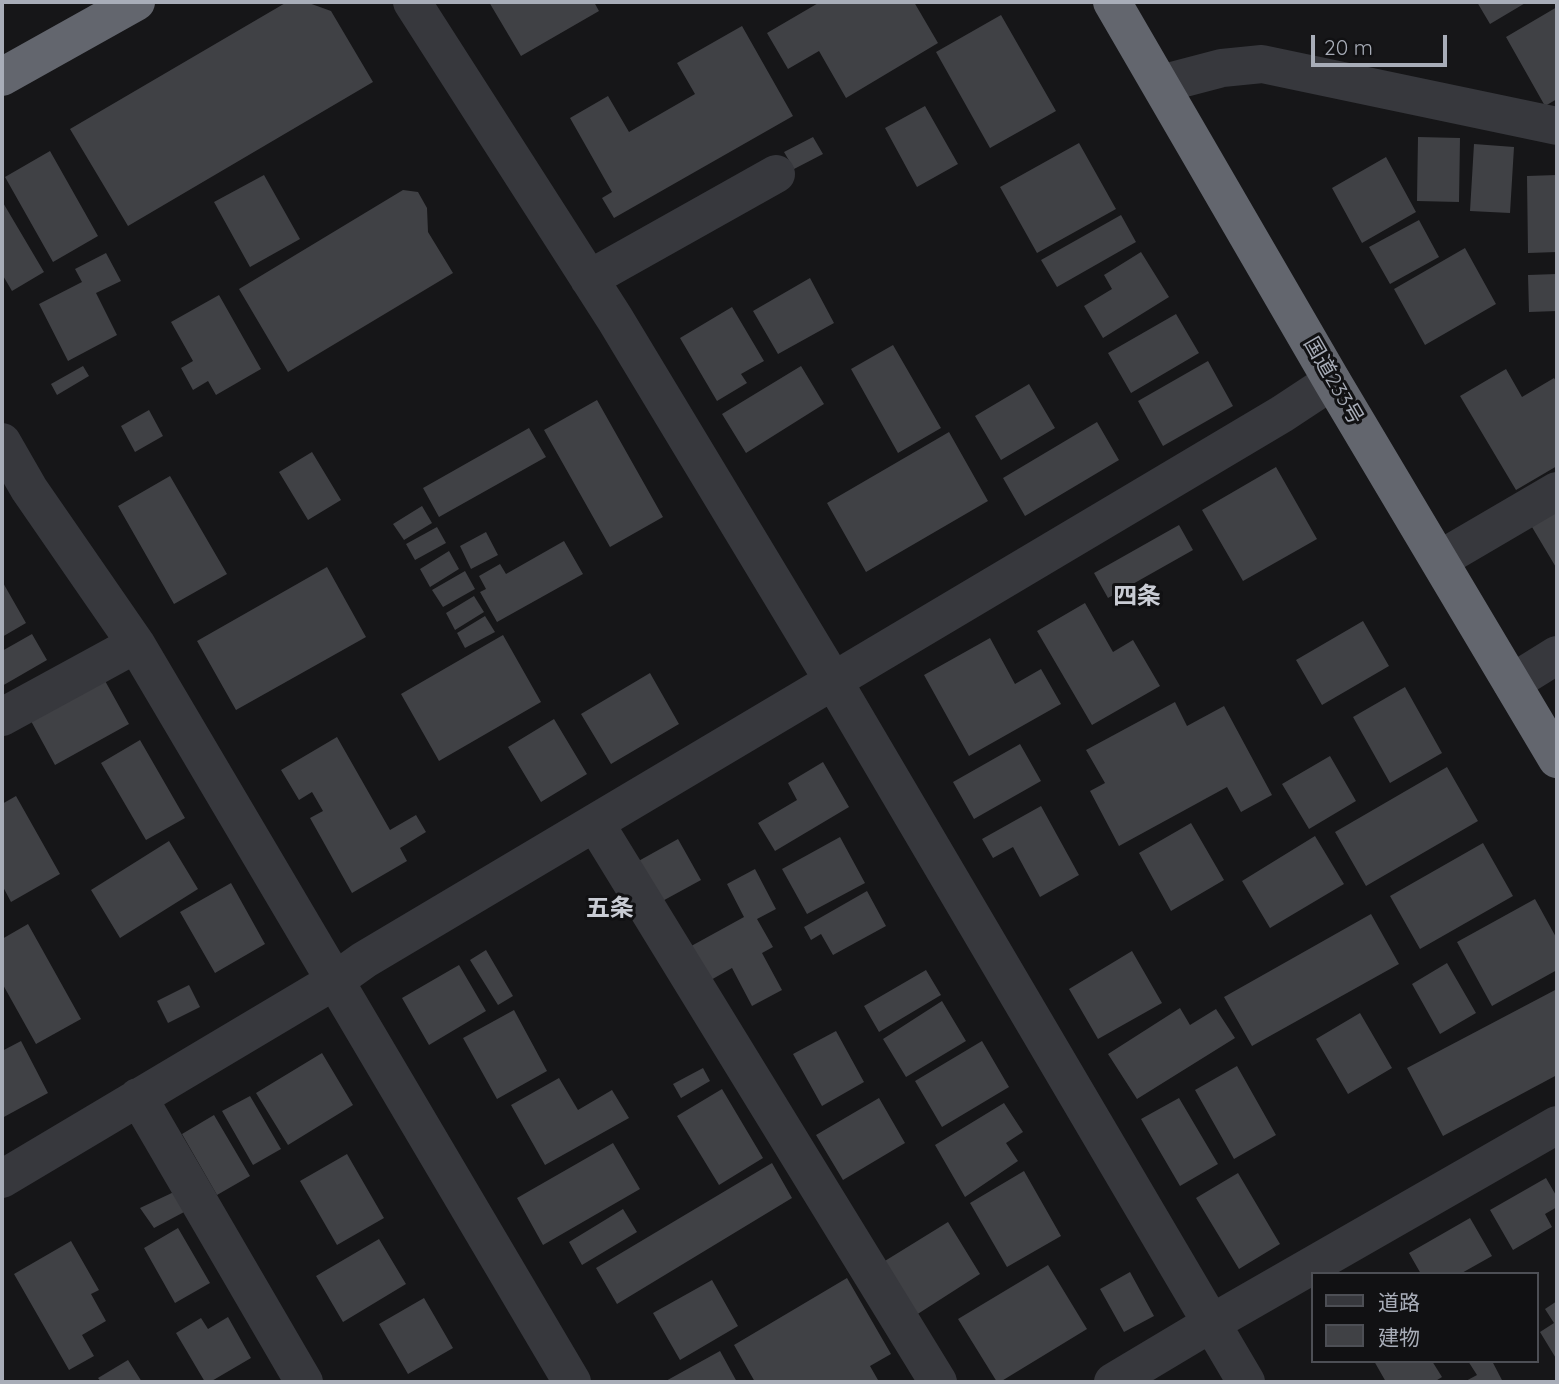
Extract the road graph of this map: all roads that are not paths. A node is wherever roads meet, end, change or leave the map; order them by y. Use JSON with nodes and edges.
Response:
{"nodes":[{"id":1,"x":136,"y":2,"type":"edge"},
{"id":2,"x":412,"y":2,"type":"edge"},
{"id":3,"x":1112,"y":2,"type":"edge"},
{"id":4,"x":2,"y":77,"type":"edge"},
{"id":5,"x":1161,"y":85,"type":"junction"},
{"id":6,"x":1557,"y":126,"type":"edge"},
{"id":7,"x":776,"y":174,"type":"dead end"},
{"id":8,"x":589,"y":279,"type":"junction"},
{"id":9,"x":1332,"y":381,"type":"junction"},
{"id":10,"x":2,"y":442,"type":"edge"},
{"id":11,"x":1557,"y":491,"type":"edge"},
{"id":12,"x":1439,"y":560,"type":"junction"},
{"id":13,"x":136,"y":644,"type":"junction"},
{"id":14,"x":1557,"y":655,"type":"edge"},
{"id":15,"x":834,"y":682,"type":"junction"},
{"id":16,"x":1512,"y":684,"type":"junction"},
{"id":17,"x":2,"y":717,"type":"edge"},
{"id":18,"x":1557,"y":759,"type":"edge"},
{"id":19,"x":595,"y":823,"type":"junction"},
{"id":20,"x":336,"y":980,"type":"junction"},
{"id":21,"x":138,"y":1097,"type":"junction"},
{"id":22,"x":1557,"y":1125,"type":"edge"},
{"id":23,"x":2,"y":1179,"type":"edge"},
{"id":24,"x":1210,"y":1324,"type":"junction"},
{"id":25,"x":304,"y":1382,"type":"edge"},
{"id":26,"x":572,"y":1382,"type":"edge"},
{"id":27,"x":938,"y":1382,"type":"edge"},
{"id":28,"x":1113,"y":1382,"type":"edge"},
{"id":29,"x":1246,"y":1382,"type":"edge"}],
"edges":[{"from":1,"to":4,"type":"highway"},
{"from":2,"to":8,"type":"street"},
{"from":3,"to":5,"type":"highway","name":"国道233号"},
{"from":5,"to":6,"type":"street"},
{"from":5,"to":9,"type":"highway","name":"国道233号"},
{"from":7,"to":8,"type":"street"},
{"from":8,"to":15,"type":"street"},
{"from":9,"to":12,"type":"highway","name":"国道233号"},
{"from":9,"to":15,"type":"street"},
{"from":10,"to":13,"type":"street"},
{"from":11,"to":12,"type":"street"},
{"from":12,"to":16,"type":"highway","name":"国道233号"},
{"from":13,"to":17,"type":"street"},
{"from":13,"to":20,"type":"street"},
{"from":14,"to":16,"type":"street"},
{"from":15,"to":19,"type":"street"},
{"from":15,"to":24,"type":"street"},
{"from":16,"to":18,"type":"highway","name":"国道233号"},
{"from":19,"to":20,"type":"street"},
{"from":19,"to":27,"type":"street"},
{"from":20,"to":21,"type":"street"},
{"from":20,"to":26,"type":"street"},
{"from":21,"to":23,"type":"street"},
{"from":21,"to":25,"type":"street"},
{"from":22,"to":24,"type":"street"},
{"from":24,"to":28,"type":"street"},
{"from":24,"to":29,"type":"street"}]}
